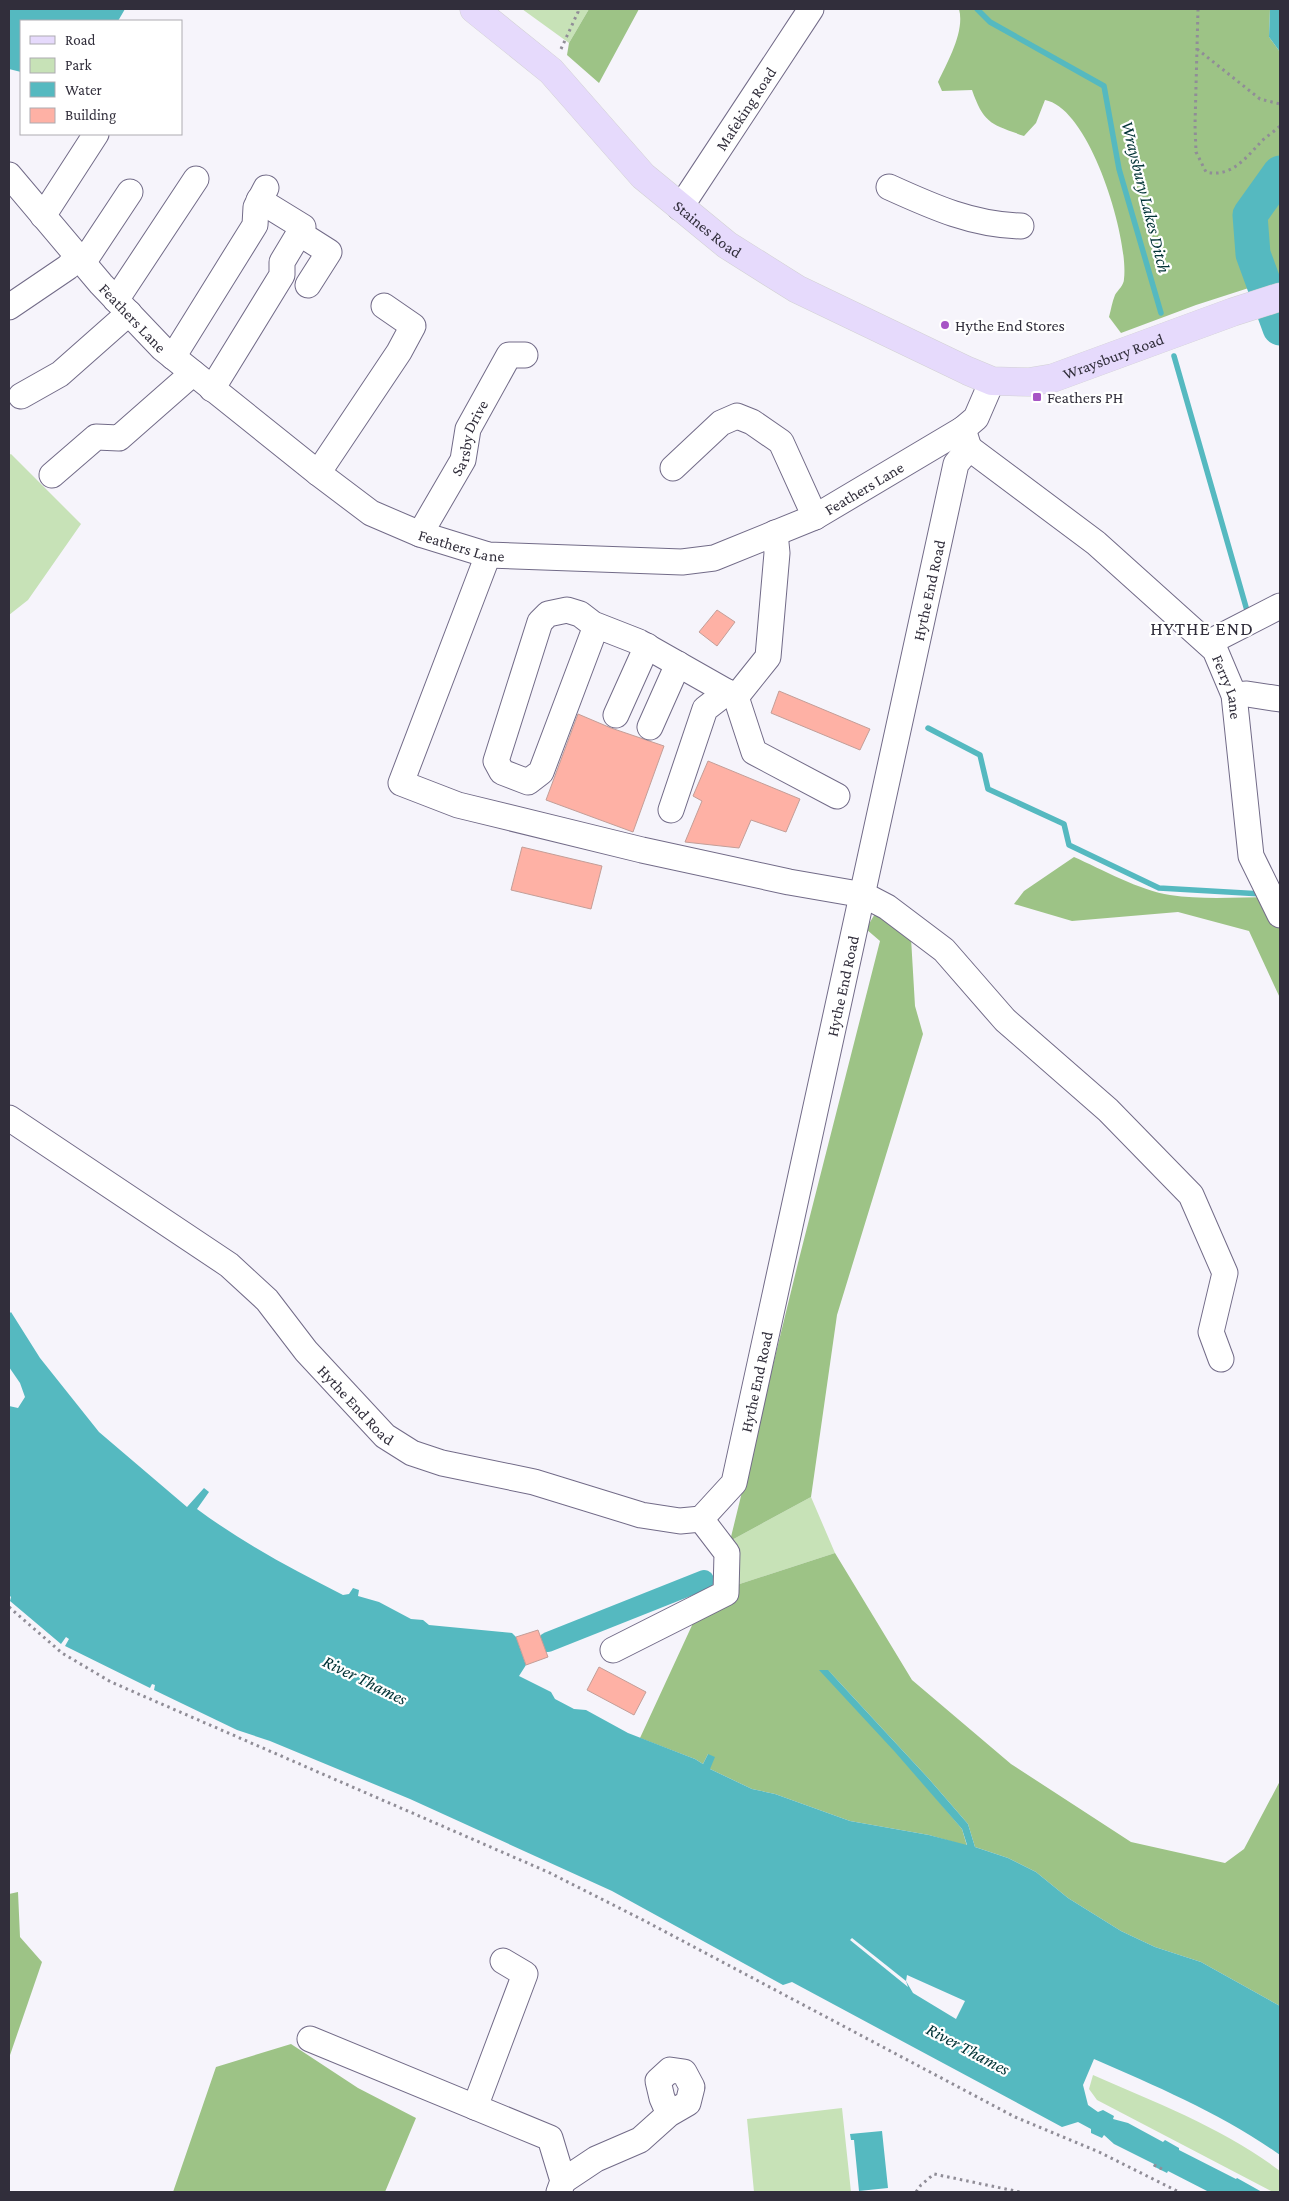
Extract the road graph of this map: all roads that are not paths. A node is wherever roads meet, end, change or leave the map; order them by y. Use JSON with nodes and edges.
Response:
{"nodes":[{"id":1,"x":474,"y":9,"type":"edge"},
{"id":2,"x":812,"y":9,"type":"edge"},
{"id":3,"x":95,"y":135,"type":"edge"},
{"id":4,"x":9,"y":175,"type":"edge"},
{"id":5,"x":196,"y":179,"type":"dead end"},
{"id":6,"x":889,"y":188,"type":"dead end"},
{"id":7,"x":130,"y":192,"type":"dead end"},
{"id":8,"x":680,"y":208,"type":"junction"},
{"id":9,"x":43,"y":216,"type":"junction"},
{"id":10,"x":1021,"y":226,"type":"dead end"},
{"id":11,"x":299,"y":233,"type":"junction"},
{"id":12,"x":80,"y":260,"type":"junction"},
{"id":13,"x":308,"y":285,"type":"dead end"},
{"id":14,"x":1280,"y":297,"type":"edge"},
{"id":15,"x":122,"y":306,"type":"junction"},
{"id":16,"x":384,"y":306,"type":"dead end"},
{"id":17,"x":9,"y":307,"type":"edge"},
{"id":18,"x":525,"y":355,"type":"dead end"},
{"id":19,"x":173,"y":357,"type":"junction"},
{"id":20,"x":193,"y":373,"type":"junction"},
{"id":21,"x":992,"y":381,"type":"junction"},
{"id":22,"x":212,"y":389,"type":"junction"},
{"id":23,"x":21,"y":396,"type":"dead end"},
{"id":24,"x":966,"y":439,"type":"junction"},
{"id":25,"x":673,"y":468,"type":"dead end"},
{"id":26,"x":318,"y":473,"type":"junction"},
{"id":27,"x":52,"y":475,"type":"dead end"},
{"id":28,"x":815,"y":517,"type":"junction"},
{"id":29,"x":775,"y":533,"type":"junction"},
{"id":30,"x":420,"y":534,"type":"junction"},
{"id":31,"x":488,"y":556,"type":"junction"},
{"id":32,"x":1280,"y":606,"type":"edge"},
{"id":33,"x":596,"y":626,"type":"junction"},
{"id":34,"x":1208,"y":643,"type":"junction"},
{"id":35,"x":647,"y":646,"type":"junction"},
{"id":36,"x":678,"y":664,"type":"junction"},
{"id":37,"x":731,"y":694,"type":"junction"},
{"id":38,"x":1234,"y":695,"type":"junction"},
{"id":39,"x":1280,"y":699,"type":"edge"},
{"id":40,"x":616,"y":716,"type":"dead end"},
{"id":41,"x":650,"y":727,"type":"dead end"},
{"id":42,"x":837,"y":796,"type":"dead end"},
{"id":43,"x":671,"y":810,"type":"dead end"},
{"id":44,"x":864,"y":895,"type":"junction"},
{"id":45,"x":1280,"y":914,"type":"edge"},
{"id":46,"x":9,"y":1118,"type":"edge"},
{"id":47,"x":1221,"y":1359,"type":"dead end"},
{"id":48,"x":701,"y":1518,"type":"junction"},
{"id":49,"x":613,"y":1650,"type":"dead end"},
{"id":50,"x":503,"y":1961,"type":"dead end"},
{"id":51,"x":310,"y":2040,"type":"dead end"},
{"id":52,"x":475,"y":2108,"type":"junction"},
{"id":53,"x":669,"y":2114,"type":"dead end"},
{"id":54,"x":561,"y":2187,"type":"edge"}],
"edges":[{"from":1,"to":8,"type":"main road","name":"Staines Road"},
{"from":2,"to":8,"type":"street","name":"Mafeking Road"},
{"from":3,"to":9,"type":"street"},
{"from":4,"to":9,"type":"street","name":"Feathers Lane"},
{"from":5,"to":15,"type":"street"},
{"from":6,"to":10,"type":"street"},
{"from":7,"to":12,"type":"street"},
{"from":8,"to":21,"type":"main road","name":"Staines Road"},
{"from":9,"to":12,"type":"street","name":"Feathers Lane"},
{"from":11,"to":13,"type":"street"},
{"from":11,"to":19,"type":"street"},
{"from":11,"to":22,"type":"street"},
{"from":12,"to":15,"type":"street","name":"Feathers Lane"},
{"from":12,"to":17,"type":"street"},
{"from":14,"to":21,"type":"main road","name":"Wraysbury Road"},
{"from":15,"to":19,"type":"street","name":"Feathers Lane"},
{"from":15,"to":23,"type":"street"},
{"from":16,"to":26,"type":"street"},
{"from":18,"to":30,"type":"street","name":"Sarsby Drive"},
{"from":19,"to":20,"type":"street","name":"Feathers Lane"},
{"from":20,"to":22,"type":"street","name":"Feathers Lane"},
{"from":20,"to":27,"type":"street"},
{"from":21,"to":24,"type":"street","name":"Feathers Lane"},
{"from":22,"to":26,"type":"street","name":"Feathers Lane"},
{"from":24,"to":28,"type":"street","name":"Feathers Lane"},
{"from":24,"to":34,"type":"street","name":"Ferry Lane"},
{"from":24,"to":44,"type":"street","name":"Hythe End Road"},
{"from":25,"to":28,"type":"street"},
{"from":26,"to":30,"type":"street","name":"Feathers Lane"},
{"from":28,"to":29,"type":"street","name":"Feathers Lane"},
{"from":29,"to":31,"type":"street","name":"Feathers Lane"},
{"from":29,"to":37,"type":"street"},
{"from":30,"to":31,"type":"street","name":"Feathers Lane"},
{"from":31,"to":44,"type":"street"},
{"from":32,"to":34,"type":"street"},
{"from":33,"to":33,"type":"street"},
{"from":33,"to":35,"type":"street"},
{"from":34,"to":38,"type":"street","name":"Ferry Lane"},
{"from":35,"to":36,"type":"street"},
{"from":35,"to":40,"type":"street"},
{"from":36,"to":37,"type":"street"},
{"from":36,"to":41,"type":"street"},
{"from":37,"to":42,"type":"street"},
{"from":37,"to":43,"type":"street"},
{"from":38,"to":39,"type":"street"},
{"from":38,"to":45,"type":"street","name":"Ferry Lane"},
{"from":44,"to":47,"type":"street"},
{"from":44,"to":48,"type":"street","name":"Hythe End Road"},
{"from":46,"to":48,"type":"street","name":"Hythe End Road"},
{"from":48,"to":49,"type":"street"},
{"from":50,"to":52,"type":"street"},
{"from":51,"to":52,"type":"street"},
{"from":52,"to":54,"type":"street"},
{"from":53,"to":54,"type":"street"}]}
